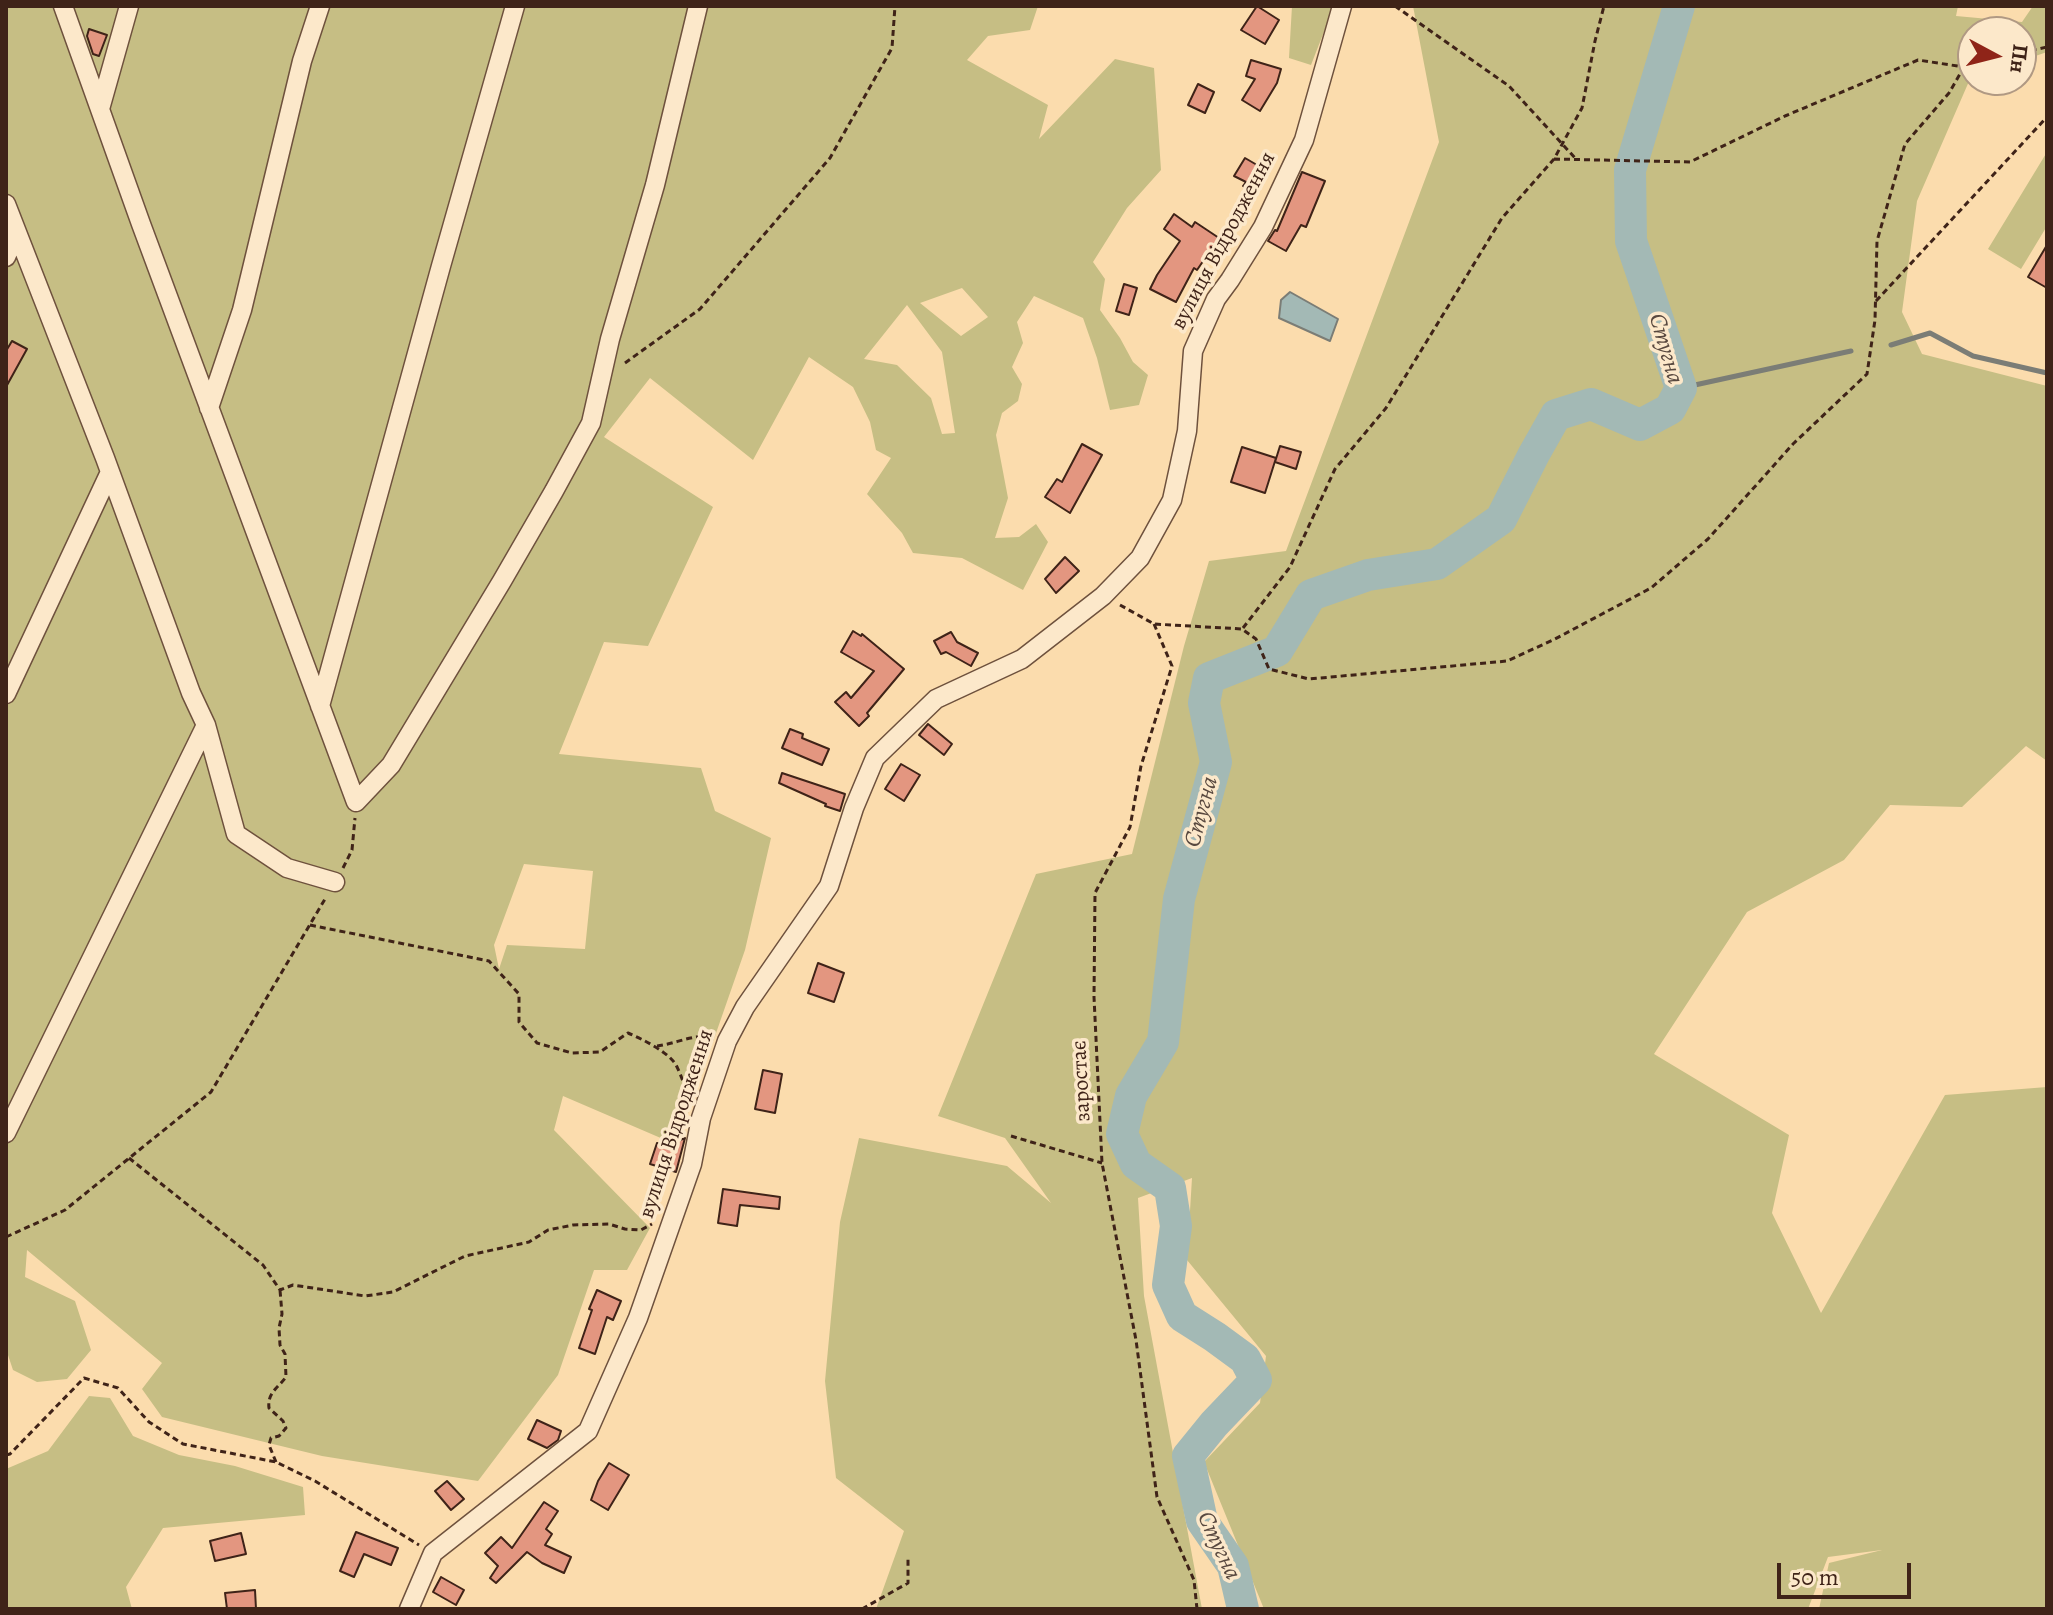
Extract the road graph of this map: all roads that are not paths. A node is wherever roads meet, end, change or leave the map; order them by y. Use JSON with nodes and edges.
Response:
{"nodes":[{"id":1,"x":63,"y":6,"type":"edge"},
{"id":2,"x":129,"y":6,"type":"edge"},
{"id":3,"x":320,"y":6,"type":"edge"},
{"id":4,"x":515,"y":6,"type":"edge"},
{"id":5,"x":698,"y":6,"type":"edge"},
{"id":6,"x":1342,"y":6,"type":"edge"},
{"id":7,"x":100,"y":109,"type":"junction"},
{"id":8,"x":6,"y":204,"type":"edge"},
{"id":9,"x":16,"y":234,"type":"junction"},
{"id":10,"x":6,"y":257,"type":"edge"},
{"id":11,"x":209,"y":408,"type":"junction"},
{"id":12,"x":110,"y":472,"type":"junction"},
{"id":13,"x":6,"y":694,"type":"edge"},
{"id":14,"x":320,"y":706,"type":"junction"},
{"id":15,"x":206,"y":725,"type":"junction"},
{"id":16,"x":335,"y":882,"type":"road end"},
{"id":17,"x":6,"y":1133,"type":"edge"},
{"id":18,"x":409,"y":1609,"type":"edge"}],
"edges":[{"from":1,"to":7,"type":"street"},
{"from":2,"to":7,"type":"street"},
{"from":3,"to":11,"type":"street"},
{"from":4,"to":14,"type":"street"},
{"from":5,"to":14,"type":"street"},
{"from":6,"to":18,"type":"street","name":"вулиця Відродження"},
{"from":7,"to":11,"type":"street"},
{"from":8,"to":9,"type":"street"},
{"from":9,"to":10,"type":"street"},
{"from":9,"to":12,"type":"street"},
{"from":11,"to":14,"type":"street"},
{"from":12,"to":13,"type":"street"},
{"from":12,"to":15,"type":"street"},
{"from":15,"to":16,"type":"street"},
{"from":15,"to":17,"type":"street"}]}
